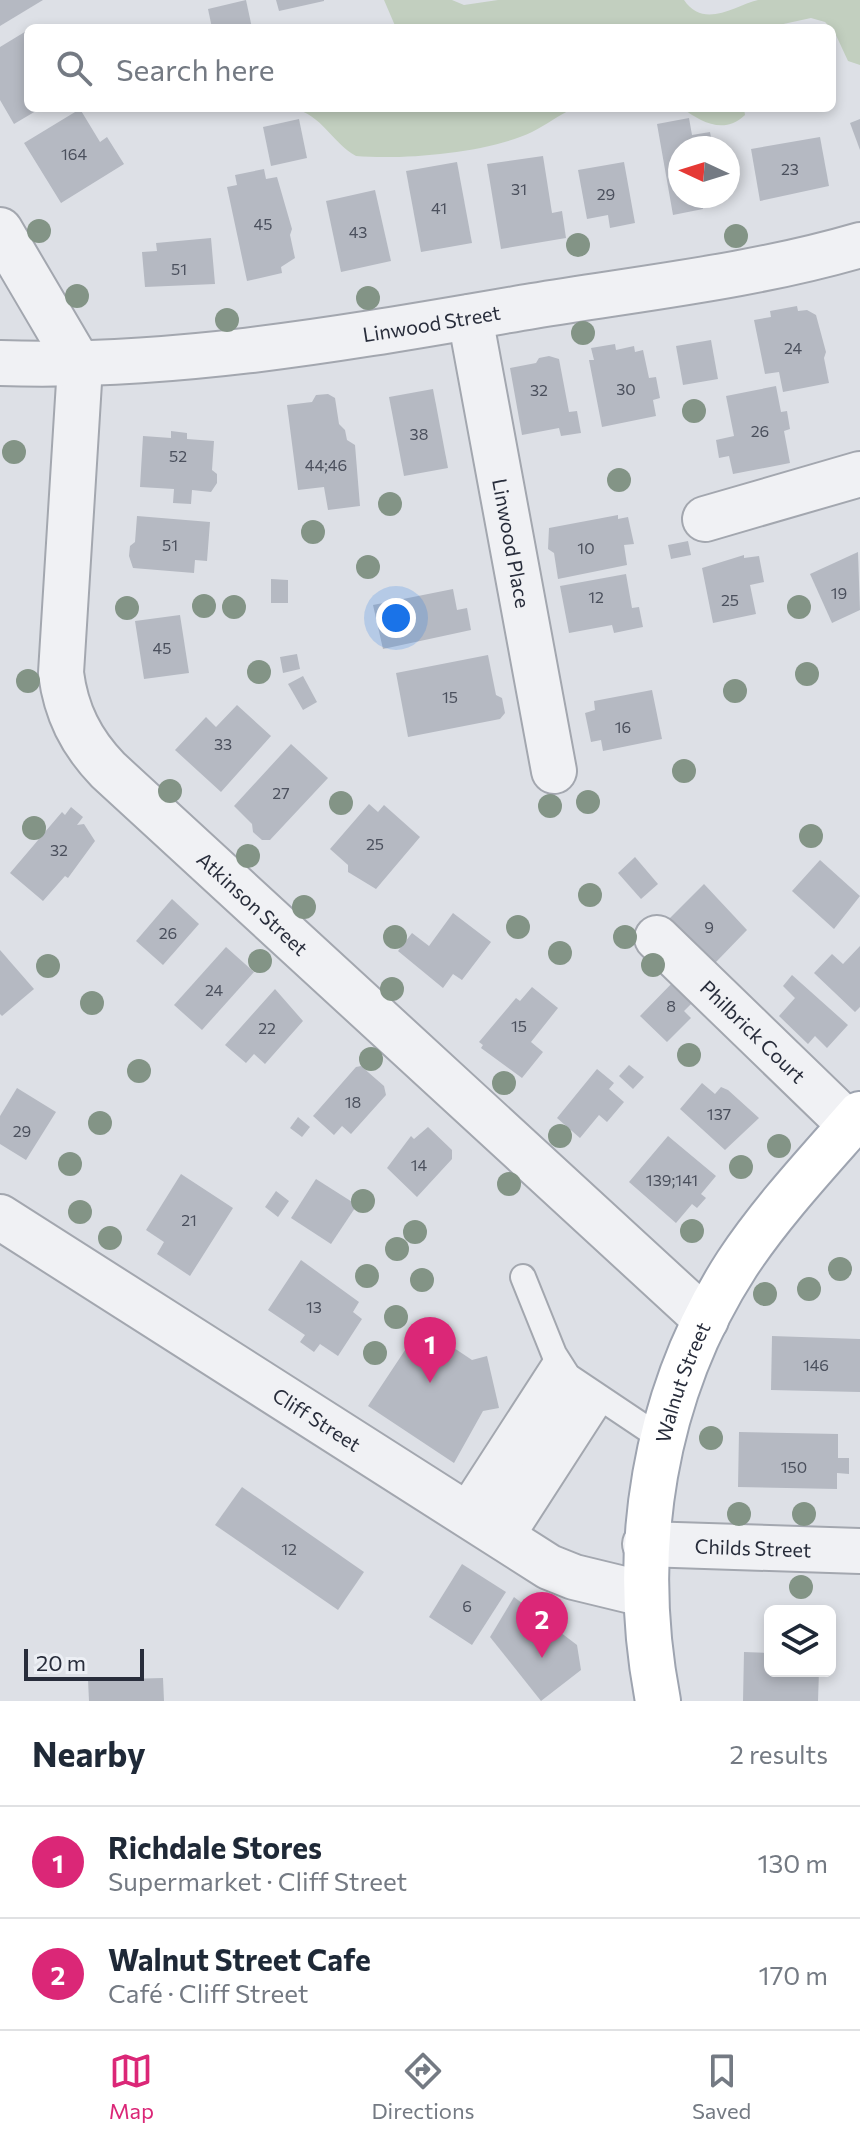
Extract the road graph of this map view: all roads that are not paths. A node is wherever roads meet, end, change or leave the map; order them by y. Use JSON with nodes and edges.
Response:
{"nodes":[{"id":1,"x":0,"y":230,"type":"edge"},
{"id":2,"x":860,"y":245,"type":"edge"},
{"id":3,"x":470,"y":317,"type":"junction"},
{"id":4,"x":0,"y":363,"type":"edge"},
{"id":5,"x":80,"y":366,"type":"junction"},
{"id":6,"x":860,"y":474,"type":"edge"},
{"id":7,"x":705,"y":519,"type":"dead end"},
{"id":8,"x":554,"y":771,"type":"dead end"},
{"id":9,"x":657,"y":938,"type":"dead end"},
{"id":10,"x":855,"y":1120,"type":"edge"},
{"id":11,"x":0,"y":1217,"type":"edge"},
{"id":12,"x":523,"y":1277,"type":"dead end"},
{"id":13,"x":706,"y":1320,"type":"junction"},
{"id":14,"x":578,"y":1381,"type":"junction"},
{"id":15,"x":662,"y":1439,"type":"junction"},
{"id":16,"x":485,"y":1525,"type":"junction"},
{"id":17,"x":645,"y":1544,"type":"junction"},
{"id":18,"x":860,"y":1551,"type":"edge"},
{"id":19,"x":644,"y":1594,"type":"junction"},
{"id":20,"x":658,"y":1701,"type":"edge"}],
"edges":[{"from":1,"to":5,"type":"street"},
{"from":2,"to":3,"type":"street","name":"Linwood Street"},
{"from":3,"to":5,"type":"street","name":"Linwood Street"},
{"from":3,"to":8,"type":"street","name":"Linwood Place"},
{"from":4,"to":5,"type":"street","name":"Linwood Street"},
{"from":5,"to":13,"type":"street","name":"Atkinson Street"},
{"from":6,"to":7,"type":"street"},
{"from":9,"to":10,"type":"street","name":"Philbrick Court"},
{"from":10,"to":13,"type":"main road","name":"Walnut Street"},
{"from":11,"to":16,"type":"street","name":"Cliff Street"},
{"from":12,"to":14,"type":"lane"},
{"from":13,"to":15,"type":"main road","name":"Walnut Street"},
{"from":14,"to":15,"type":"lane"},
{"from":14,"to":16,"type":"lane"},
{"from":14,"to":16,"type":"lane"},
{"from":15,"to":17,"type":"main road","name":"Walnut Street"},
{"from":16,"to":19,"type":"street","name":"Cliff Street"},
{"from":17,"to":18,"type":"street","name":"Childs Street"},
{"from":17,"to":19,"type":"main road","name":"Walnut Street"},
{"from":19,"to":20,"type":"main road","name":"Walnut Street"}]}
